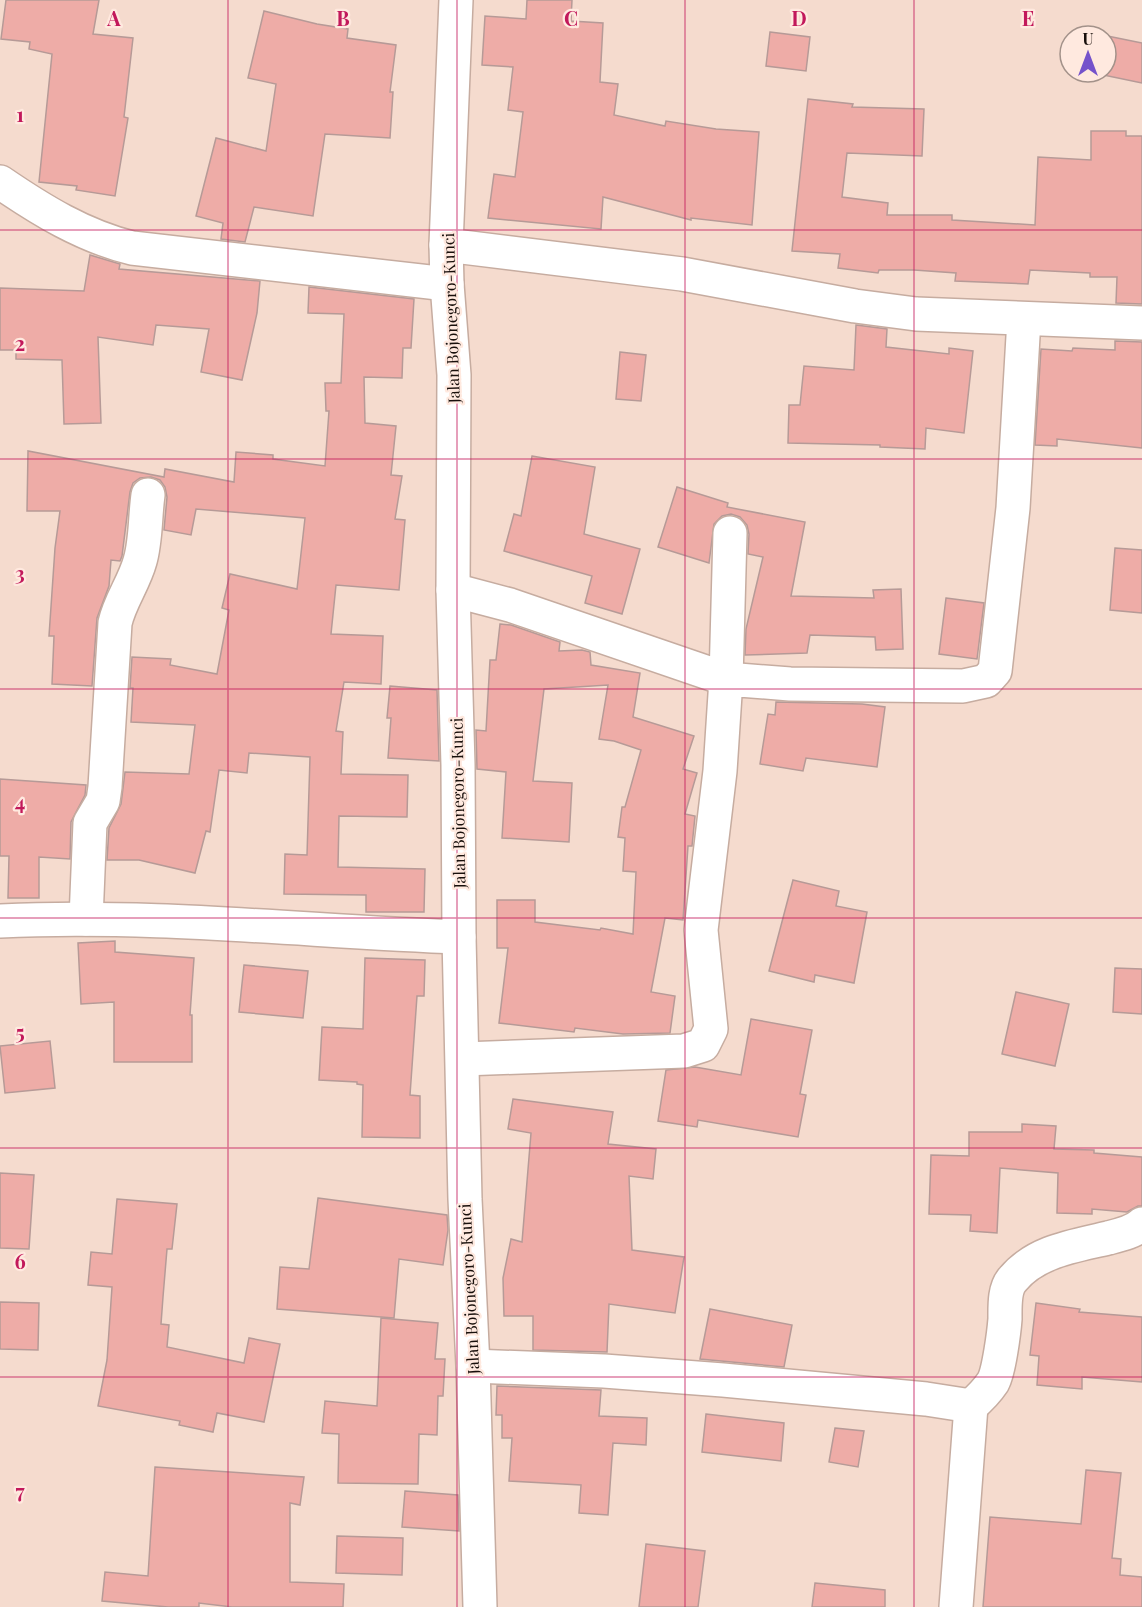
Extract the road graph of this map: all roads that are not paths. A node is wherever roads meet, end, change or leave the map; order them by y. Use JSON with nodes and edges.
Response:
{"nodes":[{"id":1,"x":456,"y":0,"type":"edge"},
{"id":2,"x":0,"y":182,"type":"edge"},
{"id":3,"x":446,"y":245,"type":"junction"},
{"id":4,"x":447,"y":284,"type":"junction"},
{"id":5,"x":1024,"y":319,"type":"junction"},
{"id":6,"x":1142,"y":324,"type":"edge"},
{"id":7,"x":148,"y":495,"type":"dead end"},
{"id":8,"x":730,"y":533,"type":"dead end"},
{"id":9,"x":453,"y":590,"type":"junction"},
{"id":10,"x":726,"y":679,"type":"junction"},
{"id":11,"x":86,"y":919,"type":"junction"},
{"id":12,"x":0,"y":921,"type":"edge"},
{"id":13,"x":459,"y":938,"type":"junction"},
{"id":14,"x":463,"y":1059,"type":"junction"},
{"id":15,"x":1142,"y":1224,"type":"edge"},
{"id":16,"x":473,"y":1366,"type":"junction"},
{"id":17,"x":971,"y":1406,"type":"junction"},
{"id":18,"x":480,"y":1607,"type":"edge"},
{"id":19,"x":956,"y":1607,"type":"edge"}],
"edges":[{"from":1,"to":3,"type":"street","name":"Jalan Bojonegoro-Kunci"},
{"from":2,"to":4,"type":"street"},
{"from":3,"to":4,"type":"street","name":"Jalan Bojonegoro-Kunci"},
{"from":3,"to":5,"type":"street"},
{"from":4,"to":9,"type":"street","name":"Jalan Bojonegoro-Kunci"},
{"from":5,"to":6,"type":"street"},
{"from":5,"to":10,"type":"street"},
{"from":7,"to":11,"type":"street"},
{"from":8,"to":10,"type":"street"},
{"from":9,"to":10,"type":"street"},
{"from":9,"to":13,"type":"street","name":"Jalan Bojonegoro-Kunci"},
{"from":10,"to":14,"type":"street"},
{"from":11,"to":12,"type":"street"},
{"from":11,"to":13,"type":"street"},
{"from":13,"to":14,"type":"street","name":"Jalan Bojonegoro-Kunci"},
{"from":14,"to":16,"type":"street","name":"Jalan Bojonegoro-Kunci"},
{"from":15,"to":17,"type":"street"},
{"from":16,"to":17,"type":"street"},
{"from":16,"to":18,"type":"street","name":"Jalan Bojonegoro-Kunci"},
{"from":17,"to":19,"type":"street"}]}
